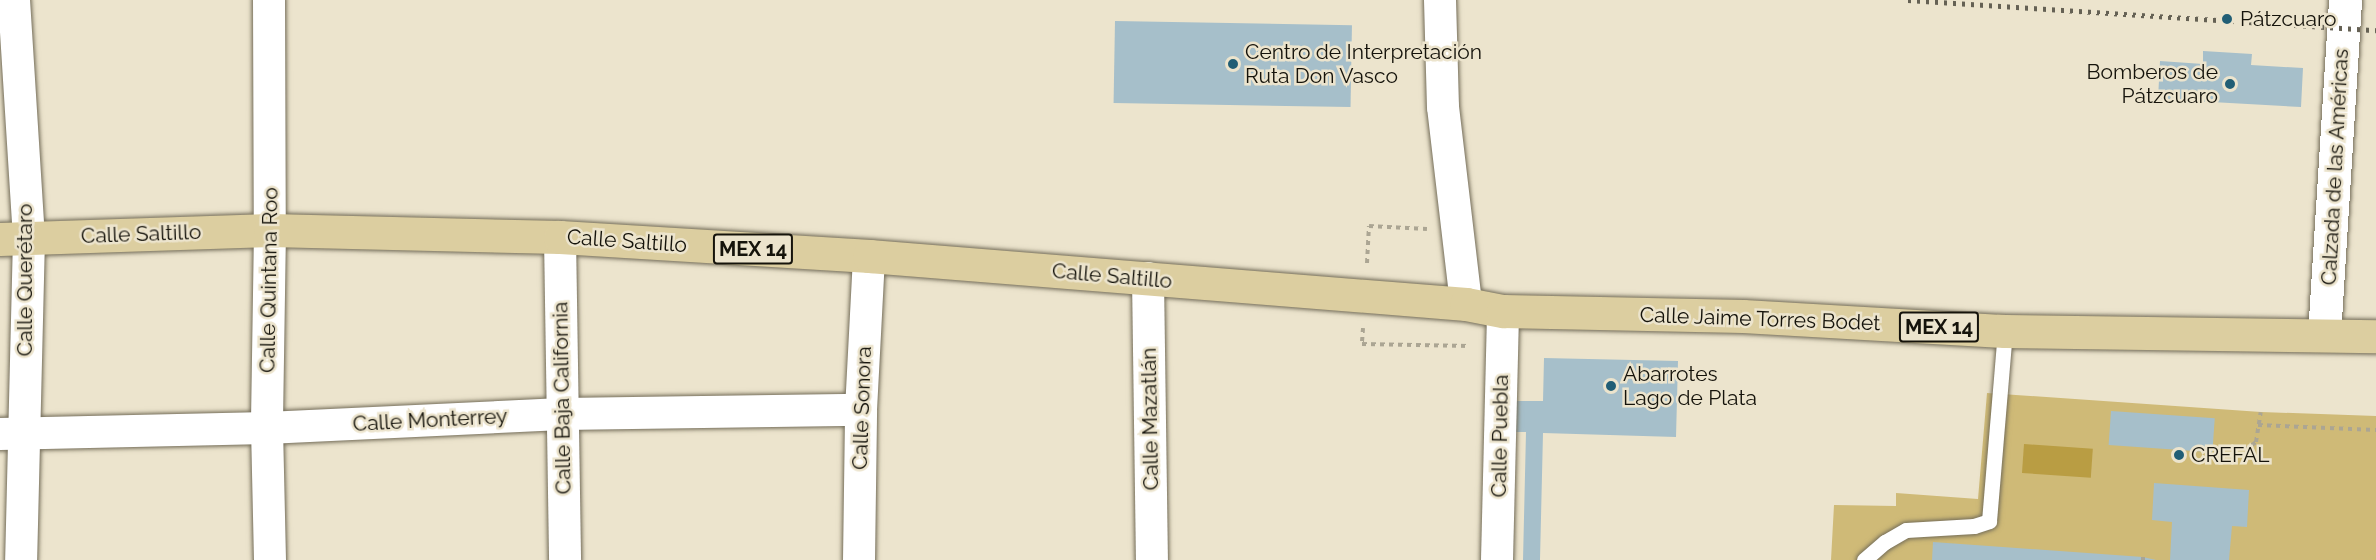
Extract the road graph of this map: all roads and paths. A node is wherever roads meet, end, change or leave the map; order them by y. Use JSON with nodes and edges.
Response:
{"nodes":[{"id":1,"x":14,"y":0,"type":"edge"},
{"id":2,"x":269,"y":0,"type":"edge"},
{"id":3,"x":1440,"y":0,"type":"edge"},
{"id":4,"x":2345,"y":0,"type":"edge"},
{"id":5,"x":1369,"y":226,"type":"dead end"},
{"id":6,"x":1437,"y":229,"type":"dead end"},
{"id":7,"x":270,"y":230,"type":"junction"},
{"id":8,"x":560,"y":237,"type":"junction"},
{"id":9,"x":14,"y":238,"type":"edge"},
{"id":10,"x":869,"y":256,"type":"junction"},
{"id":11,"x":1148,"y":278,"type":"junction"},
{"id":12,"x":1466,"y":304,"type":"junction"},
{"id":13,"x":1503,"y":311,"type":"junction"},
{"id":14,"x":2005,"y":331,"type":"junction"},
{"id":15,"x":2324,"y":335,"type":"junction"},
{"id":16,"x":2376,"y":336,"type":"edge"},
{"id":17,"x":1362,"y":344,"type":"dead end"},
{"id":18,"x":1432,"y":346,"type":"dead end"},
{"id":19,"x":861,"y":410,"type":"junction"},
{"id":20,"x":2261,"y":412,"type":"dead end"},
{"id":21,"x":562,"y":414,"type":"junction"},
{"id":22,"x":2258,"y":425,"type":"junction"},
{"id":23,"x":267,"y":428,"type":"junction"},
{"id":24,"x":2376,"y":430,"type":"edge"},
{"id":25,"x":11,"y":434,"type":"edge"},
{"id":26,"x":2230,"y":461,"type":"dead end"},
{"id":27,"x":21,"y":560,"type":"edge"},
{"id":28,"x":270,"y":560,"type":"edge"},
{"id":29,"x":565,"y":560,"type":"edge"},
{"id":30,"x":859,"y":560,"type":"edge"},
{"id":31,"x":1152,"y":560,"type":"edge"},
{"id":32,"x":1497,"y":560,"type":"edge"},
{"id":33,"x":1864,"y":560,"type":"edge"}],
"edges":[{"from":1,"to":9,"type":"street","name":"Calle Querétaro"},
{"from":2,"to":7,"type":"street","name":"Calle Quintana Roo"},
{"from":3,"to":12,"type":"street"},
{"from":4,"to":15,"type":"main road","name":"Calzada de las Américas"},
{"from":5,"to":6,"type":"path"},
{"from":7,"to":8,"type":"main road","name":"Calle Saltillo","number":"MEX 14"},
{"from":7,"to":9,"type":"main road","name":"Calle Saltillo","number":"MEX 14"},
{"from":7,"to":23,"type":"street","name":"Calle Quintana Roo"},
{"from":8,"to":10,"type":"main road","name":"Calle Saltillo","number":"MEX 14"},
{"from":8,"to":21,"type":"street","name":"Calle Baja California"},
{"from":9,"to":25,"type":"street","name":"Calle Querétaro"},
{"from":10,"to":11,"type":"main road","name":"Calle Saltillo","number":"MEX 14"},
{"from":10,"to":19,"type":"street","name":"Calle Sonora"},
{"from":11,"to":12,"type":"main road","name":"Calle Saltillo","number":"MEX 14"},
{"from":11,"to":31,"type":"street","name":"Calle Mazatlán"},
{"from":12,"to":13,"type":"main road","name":"Calle Saltillo","number":"MEX 14"},
{"from":13,"to":14,"type":"main road","name":"Calle Jaime Torres Bodet","number":"MEX 14"},
{"from":13,"to":32,"type":"street","name":"Calle Puebla"},
{"from":14,"to":15,"type":"main road","name":"Calle Jaime Torres Bodet","number":"MEX 14"},
{"from":14,"to":33,"type":"lane"},
{"from":15,"to":16,"type":"main road","name":"Calle Jaime Torres Bodet","number":"MEX 14"},
{"from":17,"to":18,"type":"path"},
{"from":19,"to":21,"type":"street","name":"Calle Monterrey"},
{"from":19,"to":30,"type":"street","name":"Calle Sonora"},
{"from":20,"to":22,"type":"path"},
{"from":21,"to":23,"type":"street","name":"Calle Monterrey"},
{"from":21,"to":29,"type":"street","name":"Calle Baja California"},
{"from":22,"to":24,"type":"path"},
{"from":22,"to":26,"type":"path"},
{"from":23,"to":25,"type":"street","name":"Calle Monterrey"},
{"from":23,"to":28,"type":"street","name":"Calle Quintana Roo"},
{"from":25,"to":27,"type":"street","name":"Calle Querétaro"}]}
